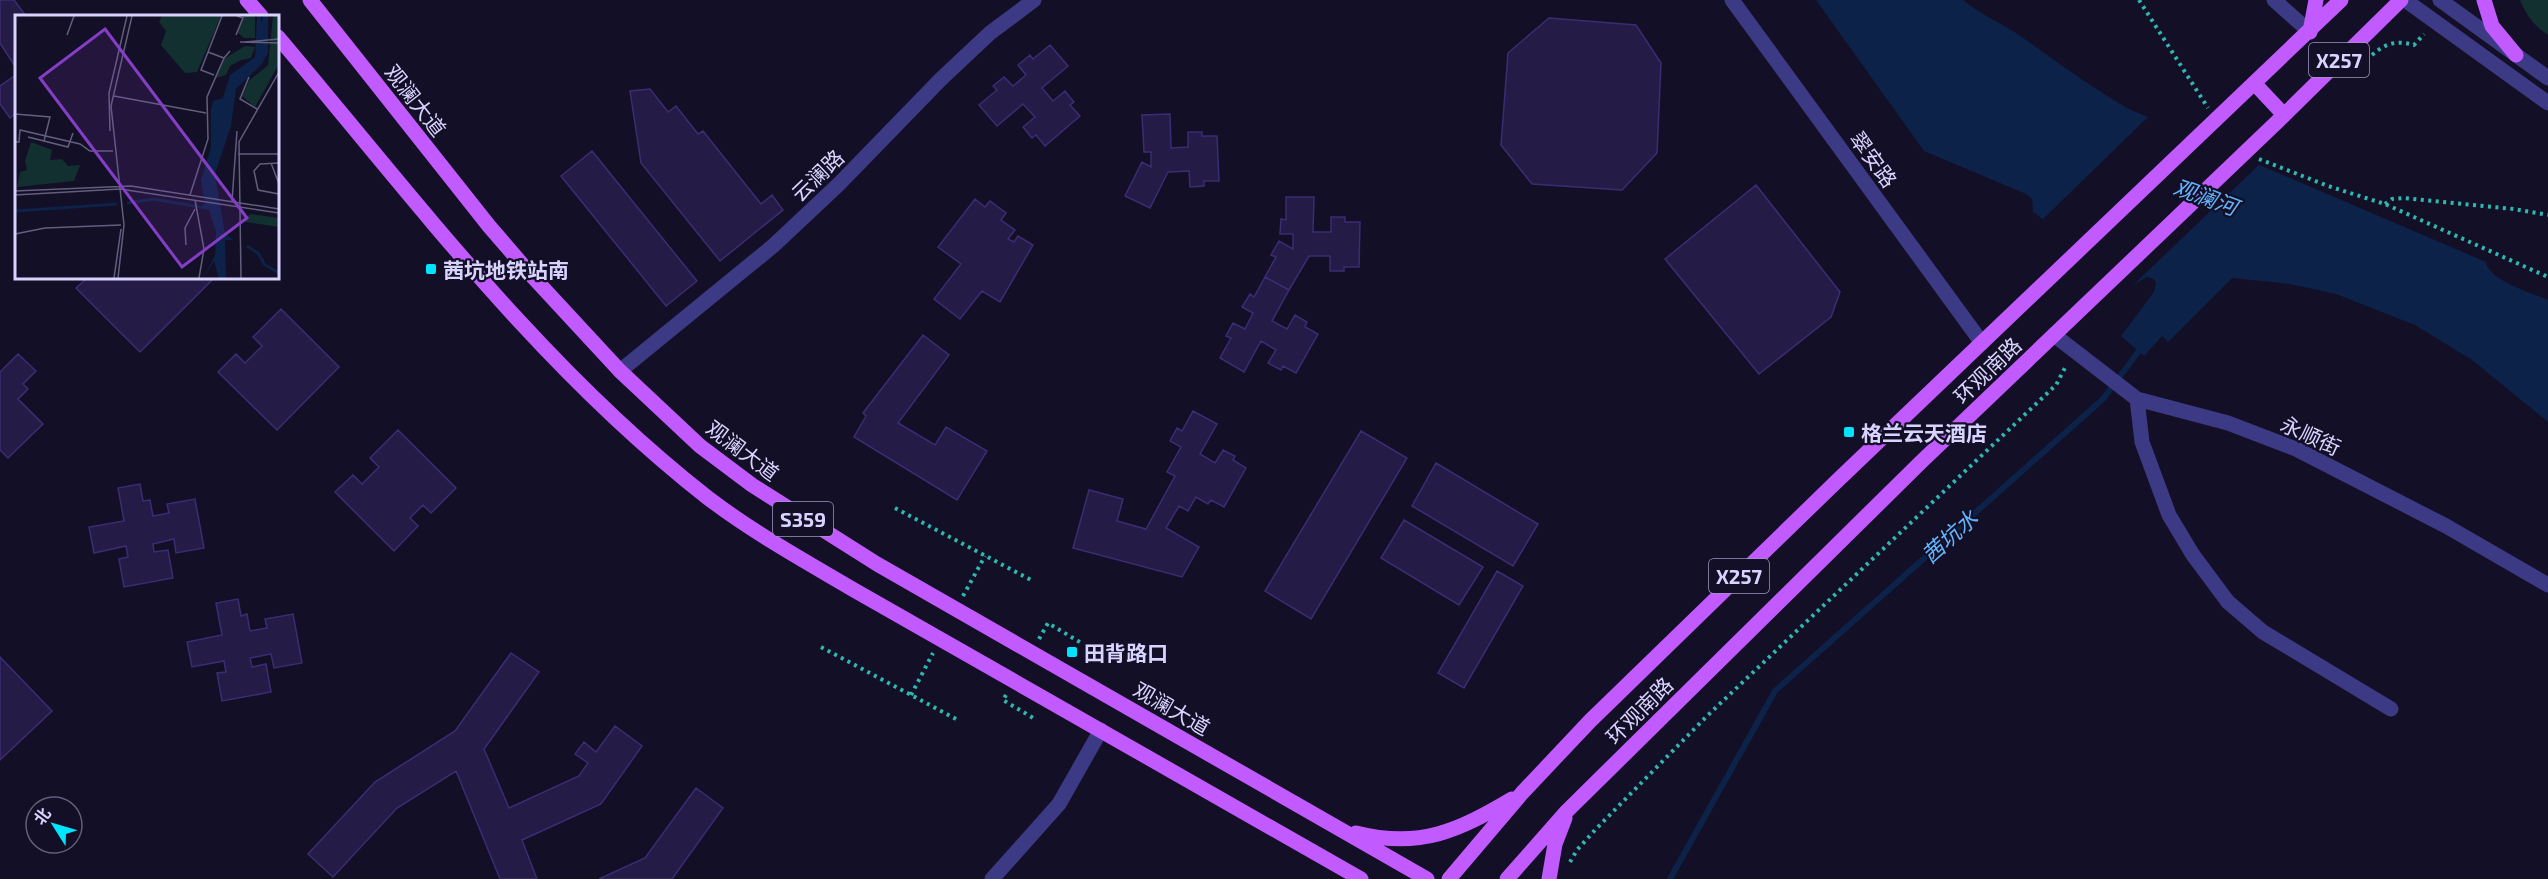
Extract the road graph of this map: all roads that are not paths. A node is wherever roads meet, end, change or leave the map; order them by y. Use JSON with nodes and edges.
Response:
{"nodes":[{"id":1,"x":247,"y":0,"type":"edge"},
{"id":2,"x":310,"y":0,"type":"edge"},
{"id":3,"x":1034,"y":0,"type":"edge"},
{"id":4,"x":1732,"y":0,"type":"edge"},
{"id":5,"x":2274,"y":0,"type":"edge"},
{"id":6,"x":2316,"y":0,"type":"edge"},
{"id":7,"x":2341,"y":0,"type":"edge"},
{"id":8,"x":2403,"y":0,"type":"edge"},
{"id":9,"x":2440,"y":0,"type":"edge"},
{"id":10,"x":2484,"y":0,"type":"edge"},
{"id":11,"x":260,"y":15,"type":"edge"},
{"id":12,"x":2310,"y":32,"type":"junction"},
{"id":13,"x":279,"y":38,"type":"edge"},
{"id":14,"x":2516,"y":55,"type":"junction"},
{"id":15,"x":2548,"y":78,"type":"edge"},
{"id":16,"x":2252,"y":86,"type":"junction"},
{"id":17,"x":2548,"y":103,"type":"edge"},
{"id":18,"x":2281,"y":118,"type":"junction"},
{"id":19,"x":2054,"y":335,"type":"junction"},
{"id":20,"x":1982,"y":343,"type":"junction"},
{"id":21,"x":620,"y":371,"type":"junction"},
{"id":22,"x":2131,"y":395,"type":"junction"},
{"id":23,"x":2548,"y":585,"type":"edge"},
{"id":24,"x":2391,"y":709,"type":"dead end"},
{"id":25,"x":1101,"y":730,"type":"junction"},
{"id":26,"x":1522,"y":794,"type":"junction"},
{"id":27,"x":1567,"y":811,"type":"junction"},
{"id":28,"x":1343,"y":830,"type":"junction"},
{"id":29,"x":1319,"y":855,"type":"junction"},
{"id":30,"x":992,"y":879,"type":"edge"},
{"id":31,"x":1342,"y":879,"type":"edge"},
{"id":32,"x":1361,"y":879,"type":"edge"},
{"id":33,"x":1427,"y":879,"type":"edge"},
{"id":34,"x":1449,"y":879,"type":"edge"},
{"id":35,"x":1507,"y":879,"type":"edge"},
{"id":36,"x":1549,"y":879,"type":"edge"}],
"edges":[{"from":1,"to":11,"type":"main road"},
{"from":2,"to":21,"type":"main road","name":"观澜大道","number":"S359"},
{"from":3,"to":21,"type":"street","name":"云澜路"},
{"from":4,"to":20,"type":"street","name":"翠安路"},
{"from":5,"to":12,"type":"street"},
{"from":6,"to":12,"type":"main road"},
{"from":7,"to":12,"type":"main road","name":"环观南路","number":"X257"},
{"from":8,"to":17,"type":"street"},
{"from":8,"to":18,"type":"main road","name":"环观南路","number":"X257"},
{"from":9,"to":14,"type":"street"},
{"from":10,"to":14,"type":"main road"},
{"from":12,"to":16,"type":"main road","name":"环观南路","number":"X257"},
{"from":13,"to":25,"type":"main road","number":"S359"},
{"from":14,"to":15,"type":"street"},
{"from":16,"to":18,"type":"main road"},
{"from":16,"to":20,"type":"main road","name":"环观南路","number":"X257"},
{"from":18,"to":19,"type":"main road","name":"环观南路","number":"X257"},
{"from":19,"to":22,"type":"street","name":"永顺街"},
{"from":19,"to":27,"type":"main road","name":"环观南路","number":"X257"},
{"from":20,"to":26,"type":"main road","name":"环观南路","number":"X257"},
{"from":21,"to":28,"type":"main road","name":"观澜大道","number":"S359"},
{"from":22,"to":23,"type":"street","name":"永顺街"},
{"from":22,"to":24,"type":"street"},
{"from":25,"to":29,"type":"main road","number":"S359"},
{"from":25,"to":30,"type":"street"},
{"from":26,"to":28,"type":"main road"},
{"from":26,"to":34,"type":"main road","name":"环观南路","number":"X257"},
{"from":27,"to":35,"type":"main road","name":"环观南路","number":"X257"},
{"from":27,"to":36,"type":"main road"},
{"from":28,"to":33,"type":"main road","name":"观澜大道","number":"S359"},
{"from":29,"to":31,"type":"main road"},
{"from":29,"to":32,"type":"main road","number":"S359"}]}
